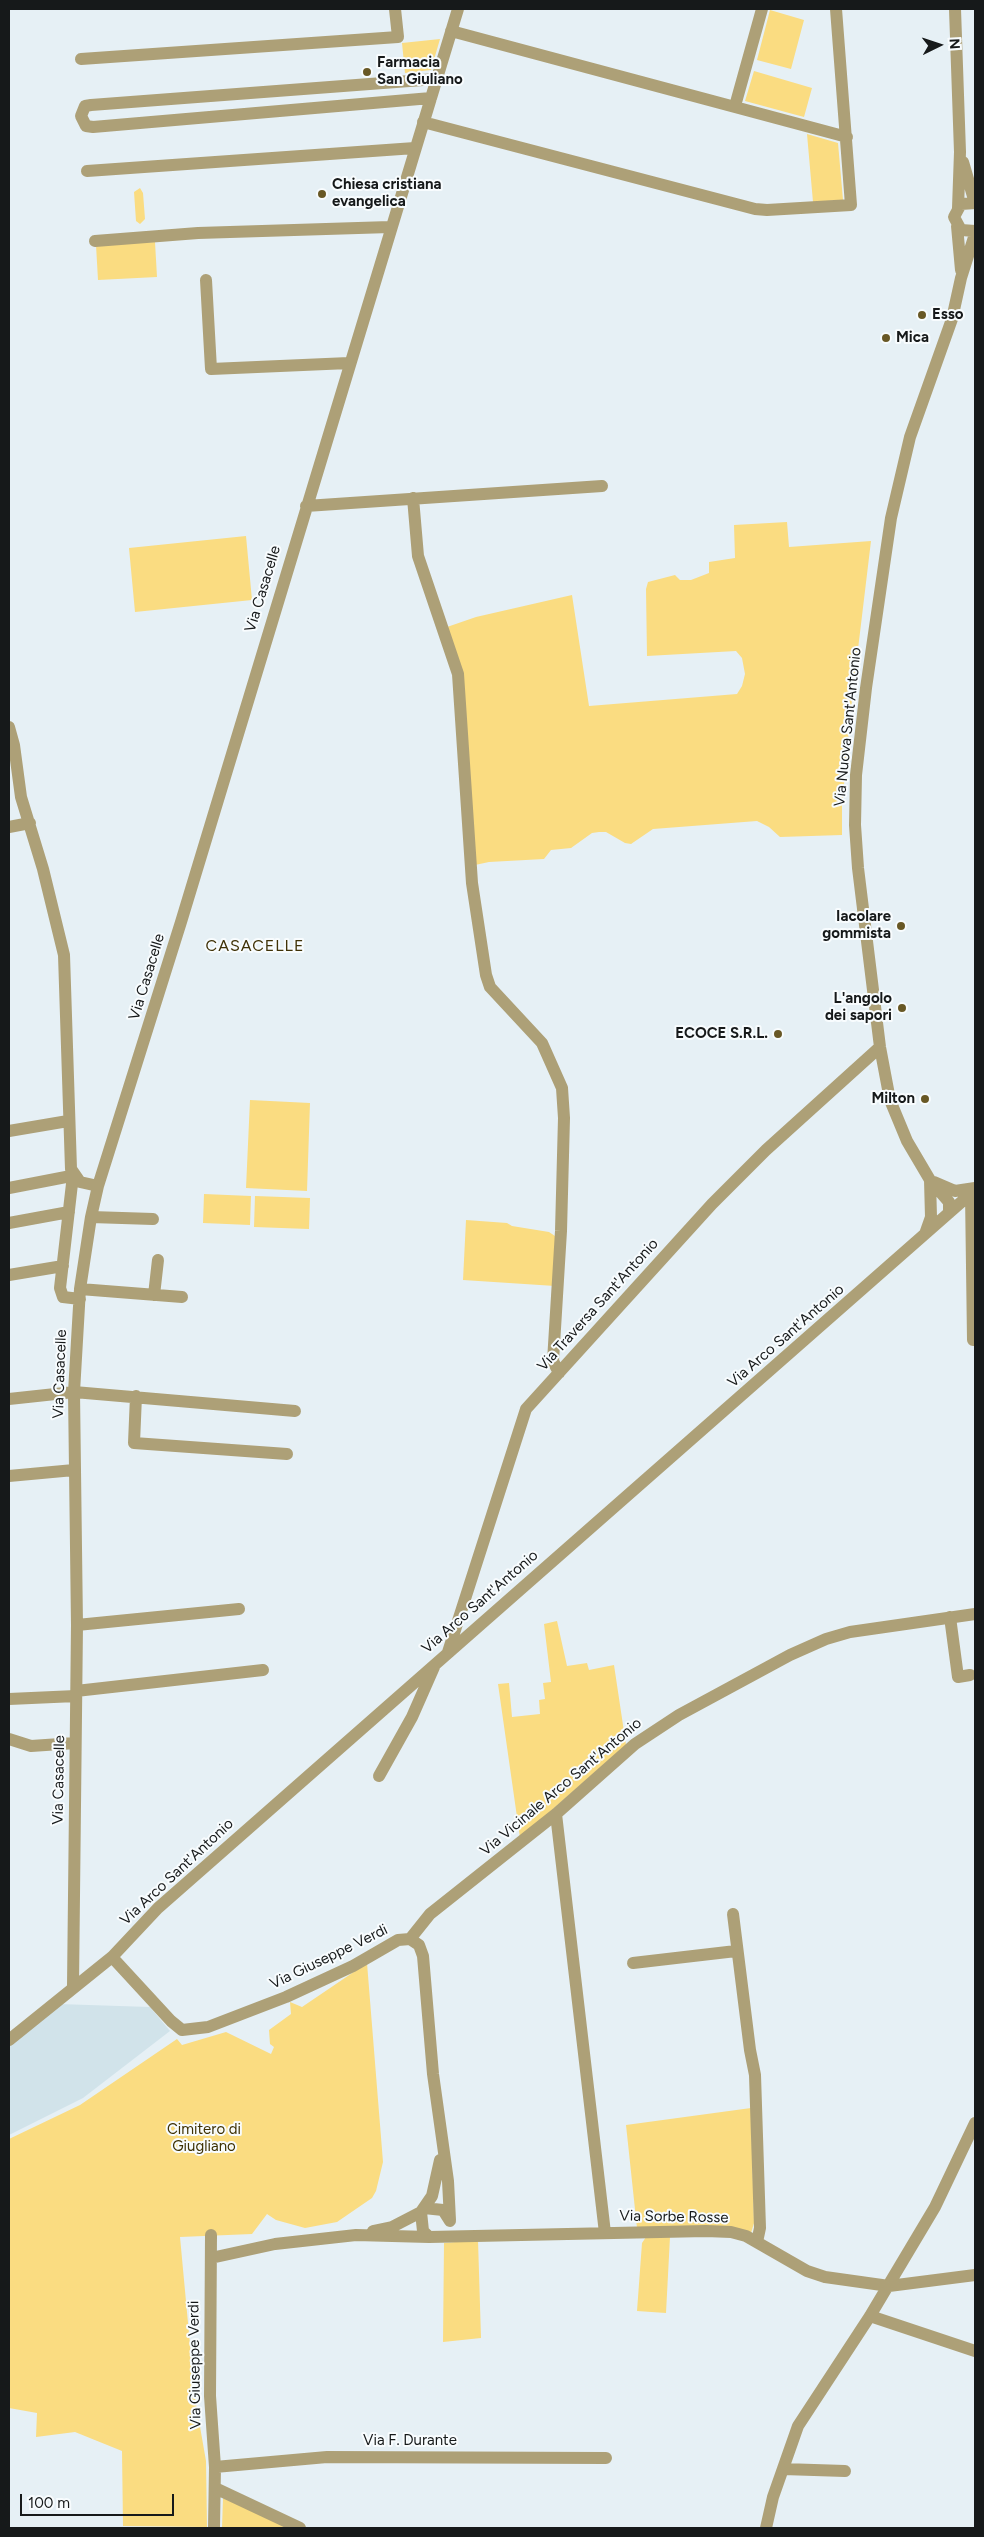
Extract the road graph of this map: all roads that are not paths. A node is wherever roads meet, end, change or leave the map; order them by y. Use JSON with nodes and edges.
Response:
{"nodes":[{"id":1,"x":395,"y":9,"type":"edge"},
{"id":2,"x":458,"y":9,"type":"edge"},
{"id":3,"x":762,"y":9,"type":"edge"},
{"id":4,"x":836,"y":9,"type":"edge"},
{"id":5,"x":955,"y":9,"type":"edge"},
{"id":6,"x":451,"y":31,"type":"junction"},
{"id":7,"x":82,"y":59,"type":"dead end"},
{"id":8,"x":436,"y":79,"type":"junction"},
{"id":9,"x":431,"y":98,"type":"junction"},
{"id":10,"x":735,"y":106,"type":"junction"},
{"id":11,"x":423,"y":122,"type":"junction"},
{"id":12,"x":847,"y":137,"type":"junction"},
{"id":13,"x":415,"y":148,"type":"junction"},
{"id":14,"x":960,"y":152,"type":"junction"},
{"id":15,"x":87,"y":171,"type":"dead end"},
{"id":16,"x":975,"y":203,"type":"edge"},
{"id":17,"x":958,"y":208,"type":"junction"},
{"id":18,"x":957,"y":226,"type":"junction"},
{"id":19,"x":390,"y":227,"type":"junction"},
{"id":20,"x":975,"y":233,"type":"edge"},
{"id":21,"x":95,"y":241,"type":"dead end"},
{"id":22,"x":961,"y":278,"type":"junction"},
{"id":23,"x":206,"y":280,"type":"dead end"},
{"id":24,"x":349,"y":363,"type":"junction"},
{"id":25,"x":602,"y":486,"type":"dead end"},
{"id":26,"x":413,"y":498,"type":"junction"},
{"id":27,"x":306,"y":506,"type":"junction"},
{"id":28,"x":9,"y":727,"type":"edge"},
{"id":29,"x":30,"y":823,"type":"junction"},
{"id":30,"x":9,"y":827,"type":"edge"},
{"id":31,"x":880,"y":1047,"type":"junction"},
{"id":32,"x":68,"y":1122,"type":"junction"},
{"id":33,"x":9,"y":1131,"type":"edge"},
{"id":34,"x":72,"y":1176,"type":"junction"},
{"id":35,"x":930,"y":1180,"type":"junction"},
{"id":36,"x":98,"y":1186,"type":"junction"},
{"id":37,"x":9,"y":1188,"type":"edge"},
{"id":38,"x":974,"y":1191,"type":"edge"},
{"id":39,"x":69,"y":1212,"type":"junction"},
{"id":40,"x":949,"y":1214,"type":"junction"},
{"id":41,"x":91,"y":1217,"type":"junction"},
{"id":42,"x":153,"y":1220,"type":"dead end"},
{"id":43,"x":9,"y":1223,"type":"edge"},
{"id":44,"x":925,"y":1235,"type":"junction"},
{"id":45,"x":158,"y":1260,"type":"dead end"},
{"id":46,"x":63,"y":1266,"type":"junction"},
{"id":47,"x":9,"y":1275,"type":"edge"},
{"id":48,"x":80,"y":1294,"type":"junction"},
{"id":49,"x":154,"y":1295,"type":"junction"},
{"id":50,"x":182,"y":1297,"type":"dead end"},
{"id":51,"x":975,"y":1340,"type":"edge"},
{"id":52,"x":559,"y":1373,"type":"junction"},
{"id":53,"x":74,"y":1392,"type":"junction"},
{"id":54,"x":136,"y":1396,"type":"junction"},
{"id":55,"x":9,"y":1399,"type":"edge"},
{"id":56,"x":295,"y":1411,"type":"dead end"},
{"id":57,"x":287,"y":1454,"type":"dead end"},
{"id":58,"x":74,"y":1470,"type":"junction"},
{"id":59,"x":9,"y":1476,"type":"edge"},
{"id":60,"x":239,"y":1609,"type":"dead end"},
{"id":61,"x":975,"y":1614,"type":"edge"},
{"id":62,"x":950,"y":1617,"type":"junction"},
{"id":63,"x":76,"y":1625,"type":"junction"},
{"id":64,"x":448,"y":1653,"type":"junction"},
{"id":65,"x":436,"y":1663,"type":"junction"},
{"id":66,"x":263,"y":1670,"type":"dead end"},
{"id":67,"x":970,"y":1675,"type":"dead end"},
{"id":68,"x":76,"y":1694,"type":"junction"},
{"id":69,"x":9,"y":1699,"type":"edge"},
{"id":70,"x":9,"y":1739,"type":"edge"},
{"id":71,"x":75,"y":1743,"type":"junction"},
{"id":72,"x":379,"y":1776,"type":"dead end"},
{"id":73,"x":556,"y":1814,"type":"junction"},
{"id":74,"x":733,"y":1914,"type":"dead end"},
{"id":75,"x":410,"y":1939,"type":"junction"},
{"id":76,"x":736,"y":1951,"type":"junction"},
{"id":77,"x":112,"y":1957,"type":"junction"},
{"id":78,"x":633,"y":1963,"type":"dead end"},
{"id":79,"x":73,"y":1986,"type":"junction"},
{"id":80,"x":9,"y":2040,"type":"edge"},
{"id":81,"x":975,"y":2123,"type":"edge"},
{"id":82,"x":442,"y":2148,"type":"junction"},
{"id":83,"x":422,"y":2210,"type":"junction"},
{"id":84,"x":450,"y":2220,"type":"junction"},
{"id":85,"x":605,"y":2233,"type":"junction"},
{"id":86,"x":211,"y":2235,"type":"dead end"},
{"id":87,"x":356,"y":2235,"type":"junction"},
{"id":88,"x":429,"y":2237,"type":"junction"},
{"id":89,"x":448,"y":2237,"type":"junction"},
{"id":90,"x":758,"y":2242,"type":"junction"},
{"id":91,"x":211,"y":2258,"type":"junction"},
{"id":92,"x":975,"y":2275,"type":"edge"},
{"id":93,"x":889,"y":2286,"type":"junction"},
{"id":94,"x":870,"y":2316,"type":"junction"},
{"id":95,"x":975,"y":2352,"type":"edge"},
{"id":96,"x":606,"y":2458,"type":"dead end"},
{"id":97,"x":215,"y":2467,"type":"junction"},
{"id":98,"x":783,"y":2469,"type":"junction"},
{"id":99,"x":845,"y":2471,"type":"dead end"},
{"id":100,"x":215,"y":2488,"type":"junction"},
{"id":101,"x":214,"y":2528,"type":"edge"},
{"id":102,"x":300,"y":2528,"type":"edge"},
{"id":103,"x":766,"y":2528,"type":"edge"}],
"edges":[{"from":1,"to":7,"type":"street"},
{"from":2,"to":6,"type":"street","name":"Via Casacelle"},
{"from":3,"to":10,"type":"street"},
{"from":4,"to":12,"type":"street"},
{"from":5,"to":14,"type":"street","name":"Via Nuova Sant'Antonio"},
{"from":6,"to":8,"type":"street","name":"Via Casacelle"},
{"from":6,"to":10,"type":"street"},
{"from":8,"to":9,"type":"street","name":"Via Casacelle"},
{"from":8,"to":9,"type":"street"},
{"from":9,"to":11,"type":"street","name":"Via Casacelle"},
{"from":10,"to":12,"type":"street"},
{"from":11,"to":12,"type":"street"},
{"from":11,"to":13,"type":"street","name":"Via Casacelle"},
{"from":13,"to":15,"type":"street"},
{"from":13,"to":19,"type":"street","name":"Via Casacelle"},
{"from":14,"to":16,"type":"street","name":"Via Nuova Sant'Antonio"},
{"from":14,"to":17,"type":"street","name":"Via Nuova Sant'Antonio"},
{"from":16,"to":17,"type":"street","name":"Via Nuova Sant'Antonio"},
{"from":17,"to":18,"type":"street","name":"Via Nuova Sant'Antonio"},
{"from":18,"to":20,"type":"street","name":"Via Nuova Sant'Antonio"},
{"from":18,"to":22,"type":"street","name":"Via Nuova Sant'Antonio"},
{"from":19,"to":21,"type":"street"},
{"from":19,"to":24,"type":"street","name":"Via Casacelle"},
{"from":20,"to":22,"type":"street","name":"Via Nuova Sant'Antonio"},
{"from":22,"to":31,"type":"street","name":"Via Nuova Sant'Antonio"},
{"from":23,"to":24,"type":"street"},
{"from":24,"to":27,"type":"street","name":"Via Casacelle"},
{"from":25,"to":26,"type":"street"},
{"from":26,"to":27,"type":"street"},
{"from":26,"to":52,"type":"street"},
{"from":27,"to":36,"type":"street","name":"Via Casacelle"},
{"from":28,"to":29,"type":"street"},
{"from":29,"to":30,"type":"street"},
{"from":29,"to":32,"type":"street"},
{"from":31,"to":35,"type":"street","name":"Via Nuova Sant'Antonio"},
{"from":31,"to":52,"type":"street","name":"Via Traversa Sant'Antonio"},
{"from":32,"to":33,"type":"street"},
{"from":32,"to":34,"type":"street"},
{"from":34,"to":36,"type":"street"},
{"from":34,"to":37,"type":"street"},
{"from":34,"to":39,"type":"street"},
{"from":35,"to":38,"type":"street"},
{"from":35,"to":40,"type":"street","name":"Via Nuova Sant'Antonio"},
{"from":35,"to":44,"type":"street"},
{"from":36,"to":41,"type":"street","name":"Via Casacelle"},
{"from":38,"to":40,"type":"street","name":"Via Arco Sant'Antonio"},
{"from":38,"to":51,"type":"street"},
{"from":39,"to":43,"type":"street"},
{"from":39,"to":46,"type":"street"},
{"from":40,"to":44,"type":"street","name":"Via Arco Sant'Antonio"},
{"from":41,"to":42,"type":"street"},
{"from":41,"to":48,"type":"street","name":"Via Casacelle"},
{"from":44,"to":64,"type":"street","name":"Via Arco Sant'Antonio"},
{"from":45,"to":49,"type":"street"},
{"from":46,"to":47,"type":"street"},
{"from":46,"to":48,"type":"street"},
{"from":48,"to":49,"type":"street"},
{"from":48,"to":53,"type":"street","name":"Via Casacelle"},
{"from":49,"to":50,"type":"street"},
{"from":52,"to":64,"type":"street","name":"Via Traversa Sant'Antonio"},
{"from":53,"to":54,"type":"street"},
{"from":53,"to":55,"type":"street"},
{"from":53,"to":58,"type":"street","name":"Via Casacelle"},
{"from":54,"to":56,"type":"street"},
{"from":54,"to":57,"type":"street"},
{"from":58,"to":59,"type":"street"},
{"from":58,"to":63,"type":"street","name":"Via Casacelle"},
{"from":60,"to":63,"type":"street"},
{"from":61,"to":62,"type":"street","name":"Via Vicinale Arco Sant'Antonio"},
{"from":62,"to":67,"type":"street"},
{"from":62,"to":73,"type":"street","name":"Via Vicinale Arco Sant'Antonio"},
{"from":63,"to":68,"type":"street","name":"Via Casacelle"},
{"from":64,"to":65,"type":"street","name":"Via Arco Sant'Antonio"},
{"from":65,"to":72,"type":"street"},
{"from":65,"to":77,"type":"street","name":"Via Arco Sant'Antonio"},
{"from":66,"to":68,"type":"street"},
{"from":68,"to":69,"type":"street"},
{"from":68,"to":71,"type":"street","name":"Via Casacelle"},
{"from":70,"to":71,"type":"street"},
{"from":71,"to":79,"type":"street","name":"Via Casacelle"},
{"from":73,"to":75,"type":"street","name":"Via Vicinale Arco Sant'Antonio"},
{"from":73,"to":85,"type":"street"},
{"from":74,"to":76,"type":"street"},
{"from":75,"to":77,"type":"street","name":"Via Giuseppe Verdi"},
{"from":75,"to":82,"type":"street","name":"Via Giuseppe Verdi"},
{"from":76,"to":78,"type":"street"},
{"from":76,"to":90,"type":"street"},
{"from":77,"to":79,"type":"street","name":"Via Arco Sant'Antonio"},
{"from":79,"to":80,"type":"street","name":"Via Arco Sant'Antonio"},
{"from":81,"to":93,"type":"street"},
{"from":82,"to":83,"type":"street","name":"Via Giuseppe Verdi"},
{"from":82,"to":84,"type":"street","name":"Via Giuseppe Verdi"},
{"from":83,"to":84,"type":"street"},
{"from":83,"to":87,"type":"street"},
{"from":83,"to":88,"type":"street"},
{"from":84,"to":89,"type":"street"},
{"from":85,"to":89,"type":"street","name":"Via Sorbe Rosse"},
{"from":85,"to":90,"type":"street","name":"Via Sorbe Rosse"},
{"from":86,"to":91,"type":"street","name":"Via Giuseppe Verdi"},
{"from":87,"to":88,"type":"street"},
{"from":87,"to":91,"type":"street"},
{"from":88,"to":89,"type":"street"},
{"from":90,"to":93,"type":"street","name":"Via Sorbe Rosse"},
{"from":91,"to":97,"type":"street","name":"Via Giuseppe Verdi"},
{"from":92,"to":93,"type":"street","name":"Via Sorbe Rosse"},
{"from":93,"to":94,"type":"street"},
{"from":94,"to":95,"type":"street"},
{"from":94,"to":98,"type":"street"},
{"from":96,"to":97,"type":"street","name":"Via F. Durante"},
{"from":97,"to":100,"type":"street","name":"Via Giuseppe Verdi"},
{"from":98,"to":99,"type":"street"},
{"from":98,"to":103,"type":"street"},
{"from":100,"to":101,"type":"street","name":"Via Giuseppe Verdi"},
{"from":100,"to":102,"type":"street"}]}
